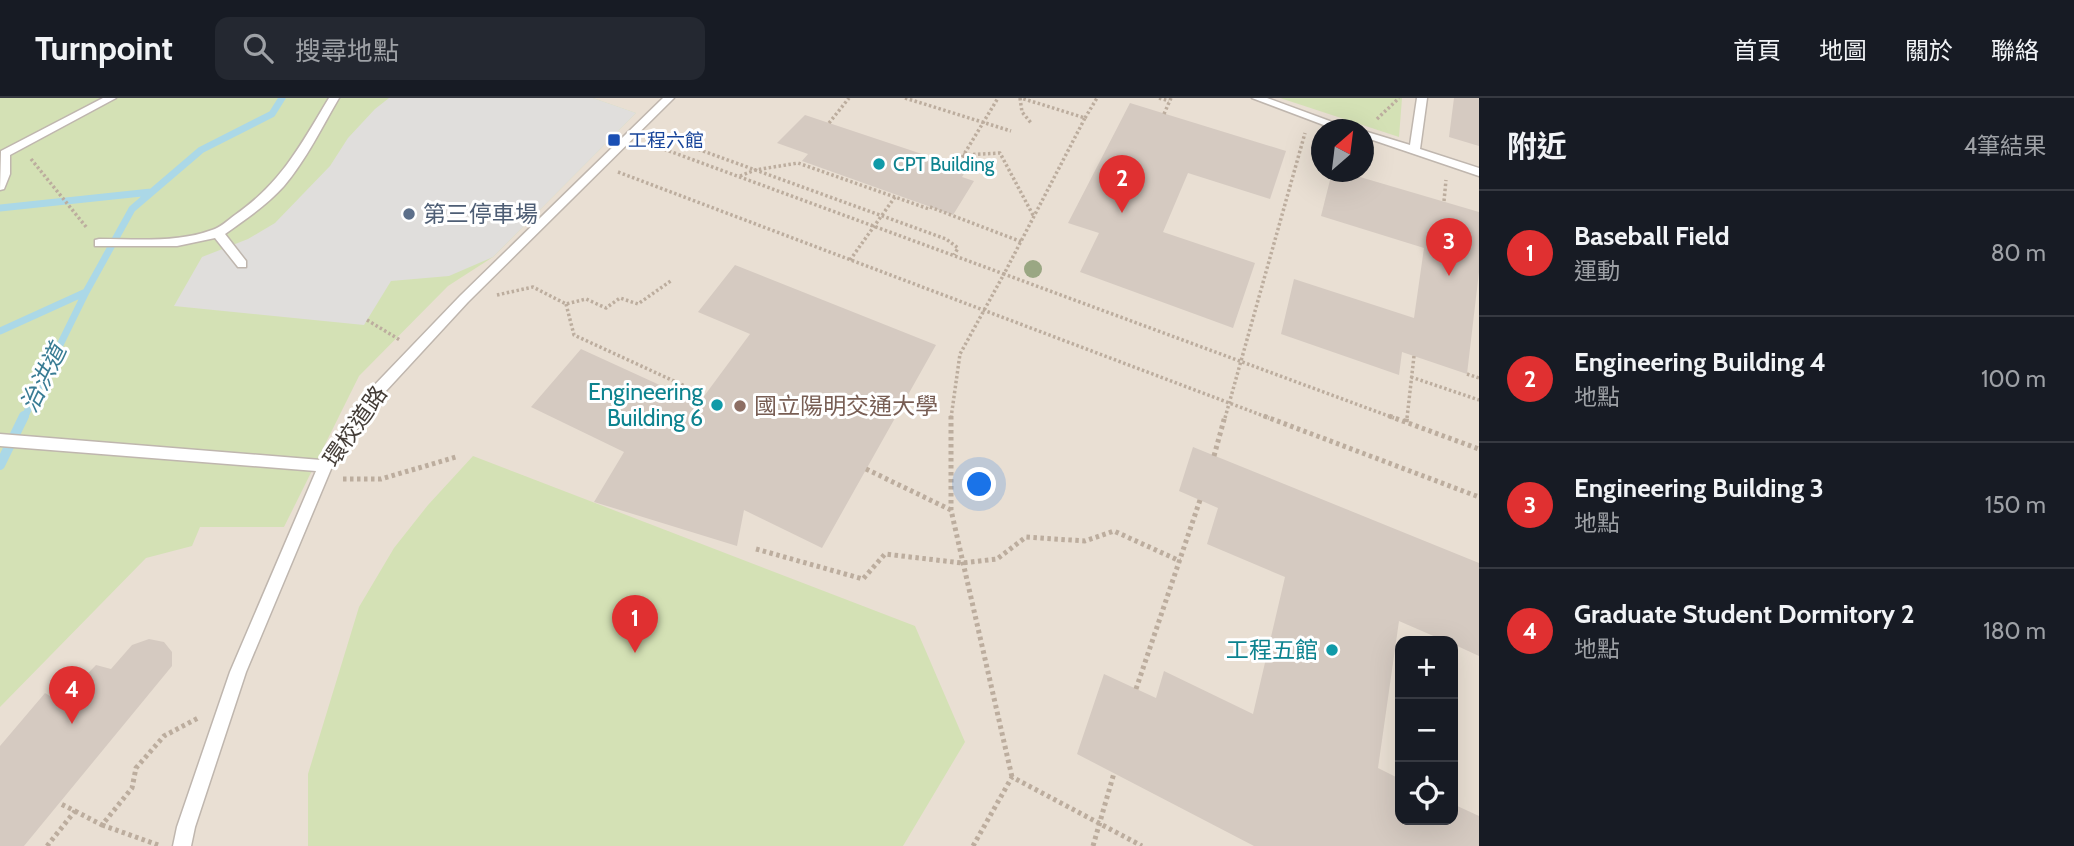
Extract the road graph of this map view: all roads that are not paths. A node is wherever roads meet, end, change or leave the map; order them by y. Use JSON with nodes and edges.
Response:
{"nodes":[{"id":1,"x":111,"y":98,"type":"edge"},
{"id":2,"x":334,"y":98,"type":"edge"},
{"id":3,"x":669,"y":98,"type":"edge"},
{"id":4,"x":1256,"y":98,"type":"edge"},
{"id":5,"x":1422,"y":98,"type":"edge"},
{"id":6,"x":1318,"y":119,"type":"edge"},
{"id":7,"x":1374,"y":138,"type":"edge"},
{"id":8,"x":2,"y":151,"type":"edge"},
{"id":9,"x":1414,"y":151,"type":"junction"},
{"id":10,"x":1479,"y":172,"type":"edge"},
{"id":11,"x":0,"y":186,"type":"edge"},
{"id":12,"x":218,"y":233,"type":"junction"},
{"id":13,"x":99,"y":243,"type":"dead end"},
{"id":14,"x":243,"y":264,"type":"dead end"},
{"id":15,"x":0,"y":440,"type":"edge"},
{"id":16,"x":323,"y":471,"type":"junction"},
{"id":17,"x":182,"y":846,"type":"edge"}],
"edges":[{"from":1,"to":8,"type":"lane"},
{"from":2,"to":12,"type":"lane"},
{"from":3,"to":16,"type":"lane","name":"環校道路"},
{"from":4,"to":6,"type":"lane"},
{"from":5,"to":9,"type":"lane"},
{"from":7,"to":9,"type":"lane"},
{"from":8,"to":11,"type":"lane"},
{"from":9,"to":10,"type":"lane"},
{"from":12,"to":13,"type":"lane"},
{"from":12,"to":14,"type":"lane"},
{"from":15,"to":16,"type":"lane"},
{"from":16,"to":17,"type":"lane","name":"環校道路"}]}
